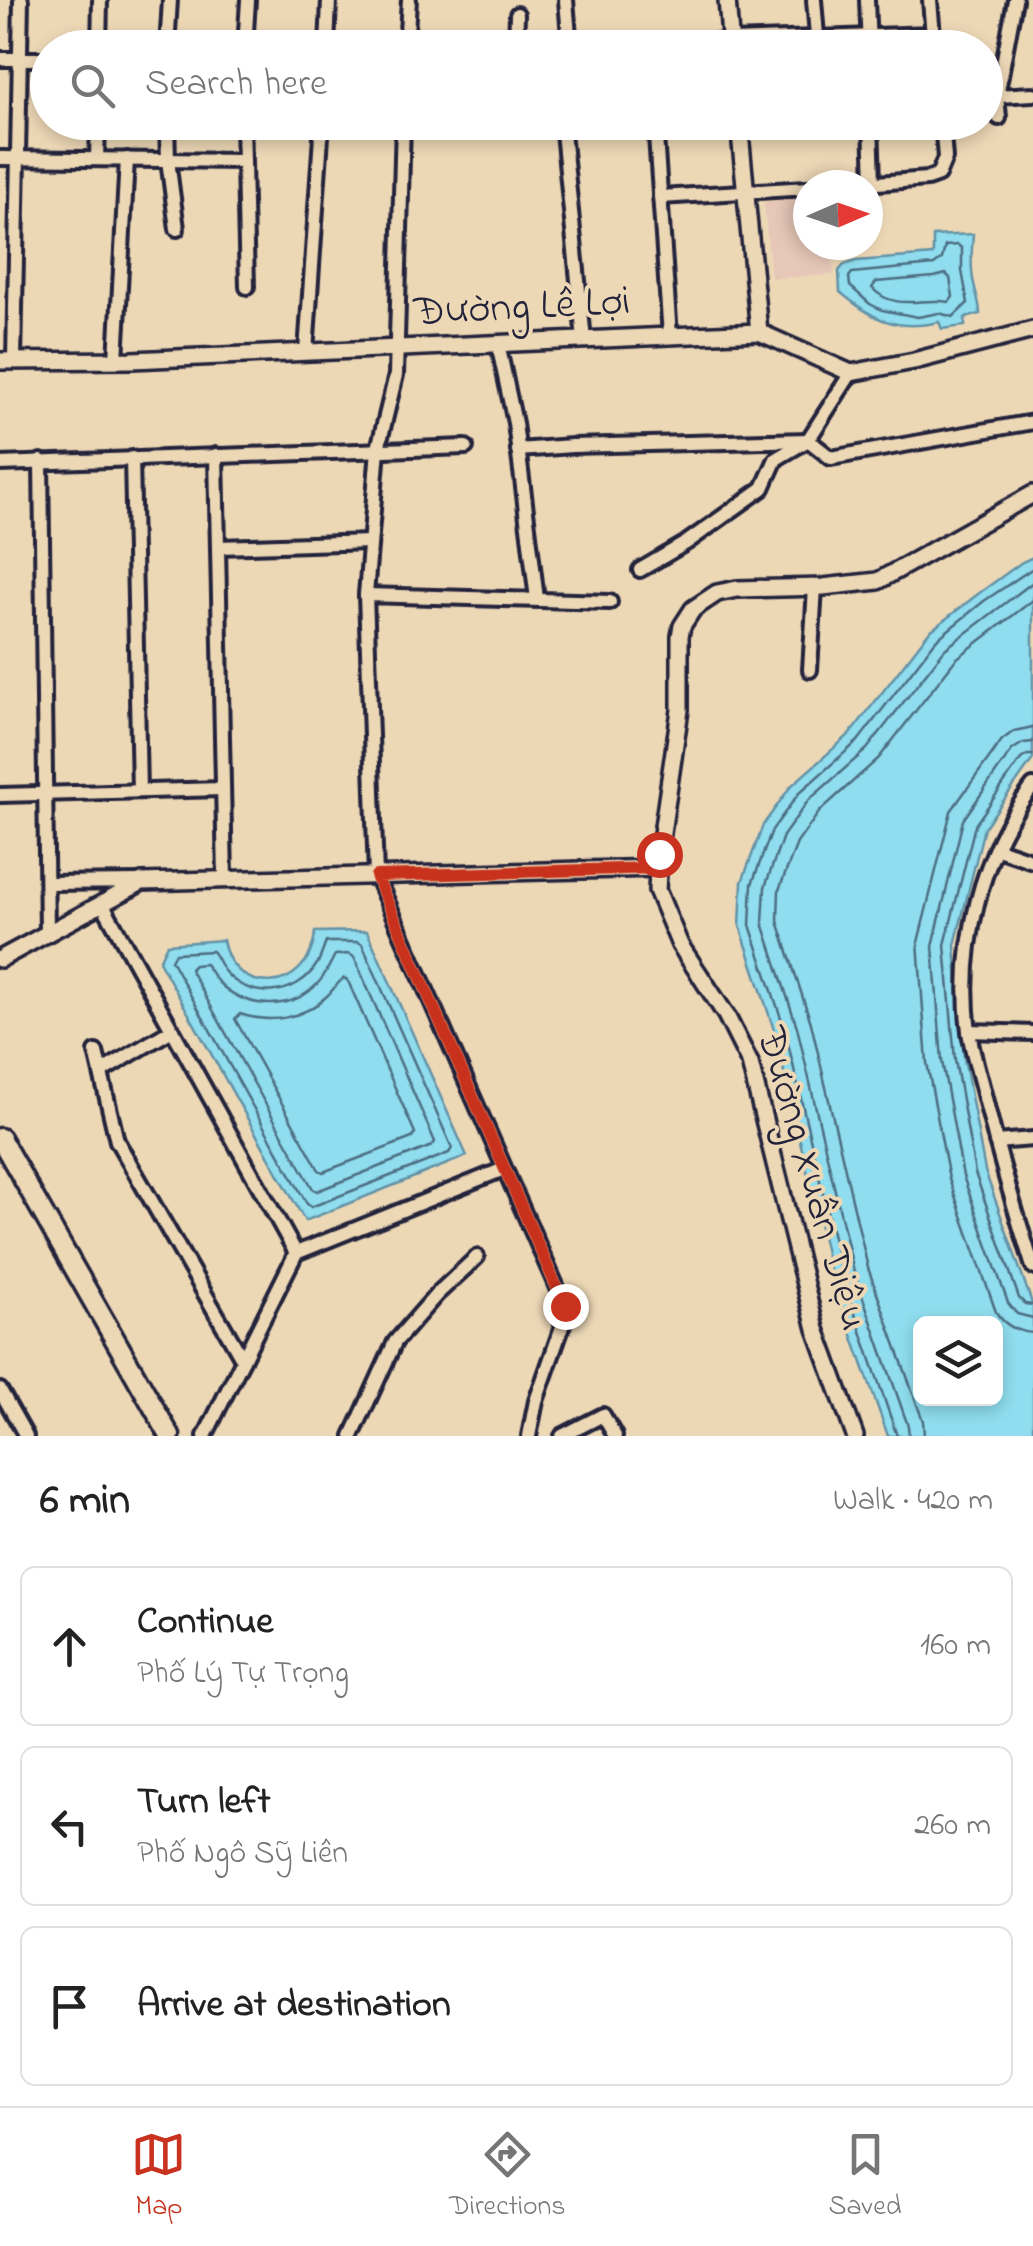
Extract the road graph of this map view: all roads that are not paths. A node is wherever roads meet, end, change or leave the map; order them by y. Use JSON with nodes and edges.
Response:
{"nodes":[{"id":1,"x":21,"y":0,"type":"edge"},
{"id":2,"x":100,"y":0,"type":"edge"},
{"id":3,"x":170,"y":0,"type":"edge"},
{"id":4,"x":248,"y":0,"type":"edge"},
{"id":5,"x":329,"y":0,"type":"edge"},
{"id":6,"x":409,"y":0,"type":"edge"},
{"id":7,"x":566,"y":0,"type":"edge"},
{"id":8,"x":727,"y":0,"type":"edge"},
{"id":9,"x":814,"y":0,"type":"edge"},
{"id":10,"x":867,"y":0,"type":"edge"},
{"id":11,"x":930,"y":0,"type":"edge"},
{"id":12,"x":1015,"y":0,"type":"edge"},
{"id":13,"x":517,"y":14,"type":"dead end"},
{"id":14,"x":99,"y":30,"type":"edge"},
{"id":15,"x":168,"y":30,"type":"edge"},
{"id":16,"x":246,"y":30,"type":"edge"},
{"id":17,"x":328,"y":30,"type":"edge"},
{"id":18,"x":407,"y":30,"type":"edge"},
{"id":19,"x":517,"y":30,"type":"edge"},
{"id":20,"x":568,"y":30,"type":"edge"},
{"id":21,"x":730,"y":30,"type":"edge"},
{"id":22,"x":816,"y":30,"type":"edge"},
{"id":23,"x":868,"y":30,"type":"edge"},
{"id":24,"x":933,"y":30,"type":"edge"},
{"id":25,"x":0,"y":59,"type":"edge"},
{"id":26,"x":18,"y":59,"type":"junction"},
{"id":27,"x":30,"y":59,"type":"edge"},
{"id":28,"x":1003,"y":64,"type":"edge"},
{"id":29,"x":1033,"y":94,"type":"edge"},
{"id":30,"x":1003,"y":96,"type":"edge"},
{"id":31,"x":98,"y":140,"type":"edge"},
{"id":32,"x":168,"y":140,"type":"edge"},
{"id":33,"x":243,"y":140,"type":"edge"},
{"id":34,"x":321,"y":140,"type":"edge"},
{"id":35,"x":402,"y":140,"type":"edge"},
{"id":36,"x":564,"y":140,"type":"edge"},
{"id":37,"x":656,"y":140,"type":"edge"},
{"id":38,"x":741,"y":140,"type":"edge"},
{"id":39,"x":872,"y":140,"type":"edge"},
{"id":40,"x":944,"y":140,"type":"edge"},
{"id":41,"x":0,"y":158,"type":"edge"},
{"id":42,"x":17,"y":158,"type":"junction"},
{"id":43,"x":97,"y":159,"type":"junction"},
{"id":44,"x":127,"y":160,"type":"junction"},
{"id":45,"x":168,"y":160,"type":"junction"},
{"id":46,"x":242,"y":160,"type":"junction"},
{"id":47,"x":873,"y":170,"type":"edge"},
{"id":48,"x":883,"y":183,"type":"edge"},
{"id":49,"x":793,"y":189,"type":"edge"},
{"id":50,"x":745,"y":193,"type":"junction"},
{"id":51,"x":660,"y":197,"type":"junction"},
{"id":52,"x":177,"y":229,"type":"dead end"},
{"id":53,"x":247,"y":287,"type":"dead end"},
{"id":54,"x":1033,"y":330,"type":"edge"},
{"id":55,"x":759,"y":332,"type":"junction"},
{"id":56,"x":670,"y":336,"type":"junction"},
{"id":57,"x":584,"y":340,"type":"junction"},
{"id":58,"x":498,"y":344,"type":"junction"},
{"id":59,"x":395,"y":349,"type":"junction"},
{"id":60,"x":306,"y":352,"type":"junction"},
{"id":61,"x":116,"y":360,"type":"junction"},
{"id":62,"x":7,"y":361,"type":"edge"},
{"id":63,"x":851,"y":373,"type":"junction"},
{"id":64,"x":1033,"y":422,"type":"edge"},
{"id":65,"x":808,"y":440,"type":"junction"},
{"id":66,"x":466,"y":448,"type":"dead end"},
{"id":67,"x":378,"y":449,"type":"junction"},
{"id":68,"x":518,"y":450,"type":"junction"},
{"id":69,"x":216,"y":455,"type":"junction"},
{"id":70,"x":132,"y":458,"type":"junction"},
{"id":71,"x":40,"y":461,"type":"junction"},
{"id":72,"x":0,"y":464,"type":"edge"},
{"id":73,"x":1033,"y":494,"type":"edge"},
{"id":74,"x":370,"y":542,"type":"junction"},
{"id":75,"x":218,"y":546,"type":"junction"},
{"id":76,"x":640,"y":570,"type":"dead end"},
{"id":77,"x":814,"y":587,"type":"junction"},
{"id":78,"x":366,"y":595,"type":"junction"},
{"id":79,"x":537,"y":599,"type":"junction"},
{"id":80,"x":610,"y":602,"type":"dead end"},
{"id":81,"x":810,"y":670,"type":"dead end"},
{"id":82,"x":1033,"y":786,"type":"edge"},
{"id":83,"x":223,"y":789,"type":"junction"},
{"id":84,"x":139,"y":791,"type":"junction"},
{"id":85,"x":46,"y":794,"type":"junction"},
{"id":86,"x":0,"y":795,"type":"edge"},
{"id":87,"x":998,"y":848,"type":"junction"},
{"id":88,"x":1033,"y":861,"type":"edge"},
{"id":89,"x":658,"y":868,"type":"junction"},
{"id":90,"x":376,"y":876,"type":"junction"},
{"id":91,"x":225,"y":878,"type":"junction"},
{"id":92,"x":47,"y":882,"type":"junction"},
{"id":93,"x":142,"y":882,"type":"junction"},
{"id":94,"x":102,"y":903,"type":"junction"},
{"id":95,"x":48,"y":933,"type":"junction"},
{"id":96,"x":0,"y":959,"type":"edge"},
{"id":97,"x":172,"y":1030,"type":"junction"},
{"id":98,"x":969,"y":1032,"type":"junction"},
{"id":99,"x":1033,"y":1033,"type":"edge"},
{"id":100,"x":96,"y":1052,"type":"dead end"},
{"id":101,"x":101,"y":1072,"type":"junction"},
{"id":102,"x":0,"y":1138,"type":"edge"},
{"id":103,"x":1033,"y":1139,"type":"edge"},
{"id":104,"x":996,"y":1142,"type":"junction"},
{"id":105,"x":504,"y":1168,"type":"junction"},
{"id":106,"x":1030,"y":1243,"type":"edge"},
{"id":107,"x":296,"y":1253,"type":"junction"},
{"id":108,"x":477,"y":1257,"type":"dead end"},
{"id":109,"x":1033,"y":1267,"type":"edge"},
{"id":110,"x":243,"y":1360,"type":"junction"},
{"id":111,"x":0,"y":1390,"type":"edge"},
{"id":112,"x":26,"y":1436,"type":"edge"},
{"id":113,"x":170,"y":1436,"type":"edge"},
{"id":114,"x":205,"y":1436,"type":"edge"},
{"id":115,"x":352,"y":1436,"type":"edge"},
{"id":116,"x":530,"y":1436,"type":"edge"},
{"id":117,"x":562,"y":1436,"type":"edge"},
{"id":118,"x":615,"y":1436,"type":"edge"},
{"id":119,"x":855,"y":1436,"type":"edge"}],
"edges":[{"from":1,"to":26,"type":"street"},
{"from":2,"to":14,"type":"street"},
{"from":3,"to":15,"type":"street"},
{"from":4,"to":16,"type":"street"},
{"from":5,"to":17,"type":"street"},
{"from":6,"to":18,"type":"street"},
{"from":7,"to":20,"type":"street"},
{"from":8,"to":21,"type":"street"},
{"from":9,"to":22,"type":"street"},
{"from":10,"to":23,"type":"street"},
{"from":11,"to":24,"type":"street"},
{"from":12,"to":28,"type":"street"},
{"from":13,"to":19,"type":"street"},
{"from":25,"to":26,"type":"street"},
{"from":26,"to":27,"type":"street"},
{"from":26,"to":42,"type":"street"},
{"from":29,"to":30,"type":"street"},
{"from":31,"to":43,"type":"street"},
{"from":32,"to":45,"type":"street"},
{"from":33,"to":46,"type":"street"},
{"from":34,"to":60,"type":"street"},
{"from":35,"to":59,"type":"street"},
{"from":36,"to":57,"type":"street"},
{"from":37,"to":51,"type":"street"},
{"from":38,"to":50,"type":"street"},
{"from":39,"to":47,"type":"street"},
{"from":40,"to":48,"type":"street"},
{"from":41,"to":42,"type":"street"},
{"from":42,"to":43,"type":"street"},
{"from":42,"to":62,"type":"street"},
{"from":43,"to":44,"type":"street"},
{"from":44,"to":45,"type":"street"},
{"from":44,"to":61,"type":"street"},
{"from":45,"to":46,"type":"street"},
{"from":45,"to":52,"type":"street"},
{"from":46,"to":53,"type":"street"},
{"from":49,"to":50,"type":"street"},
{"from":50,"to":51,"type":"street"},
{"from":50,"to":55,"type":"street"},
{"from":51,"to":56,"type":"street"},
{"from":54,"to":63,"type":"street"},
{"from":55,"to":56,"type":"street","name":"Đường Lê Lợi"},
{"from":55,"to":63,"type":"street","name":"Đường Lê Lợi"},
{"from":56,"to":57,"type":"street","name":"Đường Lê Lợi"},
{"from":57,"to":58,"type":"street","name":"Đường Lê Lợi"},
{"from":58,"to":59,"type":"street","name":"Đường Lê Lợi"},
{"from":58,"to":68,"type":"street"},
{"from":59,"to":60,"type":"street","name":"Đường Lê Lợi"},
{"from":59,"to":67,"type":"street"},
{"from":60,"to":61,"type":"street","name":"Đường Lê Lợi"},
{"from":61,"to":62,"type":"street","name":"Đường Lê Lợi"},
{"from":63,"to":65,"type":"street"},
{"from":64,"to":65,"type":"street"},
{"from":65,"to":68,"type":"street"},
{"from":65,"to":76,"type":"street"},
{"from":66,"to":67,"type":"street"},
{"from":67,"to":69,"type":"street"},
{"from":67,"to":74,"type":"street"},
{"from":68,"to":79,"type":"street"},
{"from":69,"to":70,"type":"street"},
{"from":69,"to":75,"type":"street"},
{"from":70,"to":71,"type":"street"},
{"from":70,"to":84,"type":"street"},
{"from":71,"to":72,"type":"street"},
{"from":71,"to":85,"type":"street"},
{"from":73,"to":77,"type":"street","name":"Đường Xuân Diệu"},
{"from":74,"to":75,"type":"street"},
{"from":74,"to":78,"type":"street"},
{"from":75,"to":83,"type":"street"},
{"from":77,"to":81,"type":"street"},
{"from":77,"to":89,"type":"street","name":"Đường Xuân Diệu"},
{"from":78,"to":79,"type":"street"},
{"from":78,"to":90,"type":"street"},
{"from":79,"to":80,"type":"street"},
{"from":82,"to":87,"type":"street"},
{"from":83,"to":84,"type":"street"},
{"from":83,"to":91,"type":"street"},
{"from":84,"to":85,"type":"street"},
{"from":85,"to":86,"type":"street"},
{"from":85,"to":92,"type":"street"},
{"from":87,"to":88,"type":"street"},
{"from":87,"to":98,"type":"street"},
{"from":89,"to":90,"type":"street"},
{"from":89,"to":119,"type":"street","name":"Đường Xuân Diệu"},
{"from":90,"to":91,"type":"street"},
{"from":90,"to":105,"type":"street"},
{"from":91,"to":93,"type":"street"},
{"from":92,"to":93,"type":"street"},
{"from":92,"to":95,"type":"street"},
{"from":93,"to":94,"type":"street"},
{"from":94,"to":95,"type":"street"},
{"from":94,"to":97,"type":"street"},
{"from":95,"to":96,"type":"street"},
{"from":97,"to":101,"type":"street"},
{"from":97,"to":107,"type":"street"},
{"from":98,"to":99,"type":"street"},
{"from":98,"to":104,"type":"street"},
{"from":100,"to":101,"type":"street"},
{"from":101,"to":110,"type":"street"},
{"from":102,"to":113,"type":"main road"},
{"from":103,"to":104,"type":"street"},
{"from":104,"to":106,"type":"street"},
{"from":105,"to":107,"type":"street"},
{"from":105,"to":116,"type":"street"},
{"from":106,"to":109,"type":"street"},
{"from":107,"to":110,"type":"street"},
{"from":108,"to":115,"type":"street"},
{"from":110,"to":114,"type":"street"},
{"from":111,"to":112,"type":"street"},
{"from":117,"to":118,"type":"street"}]}
